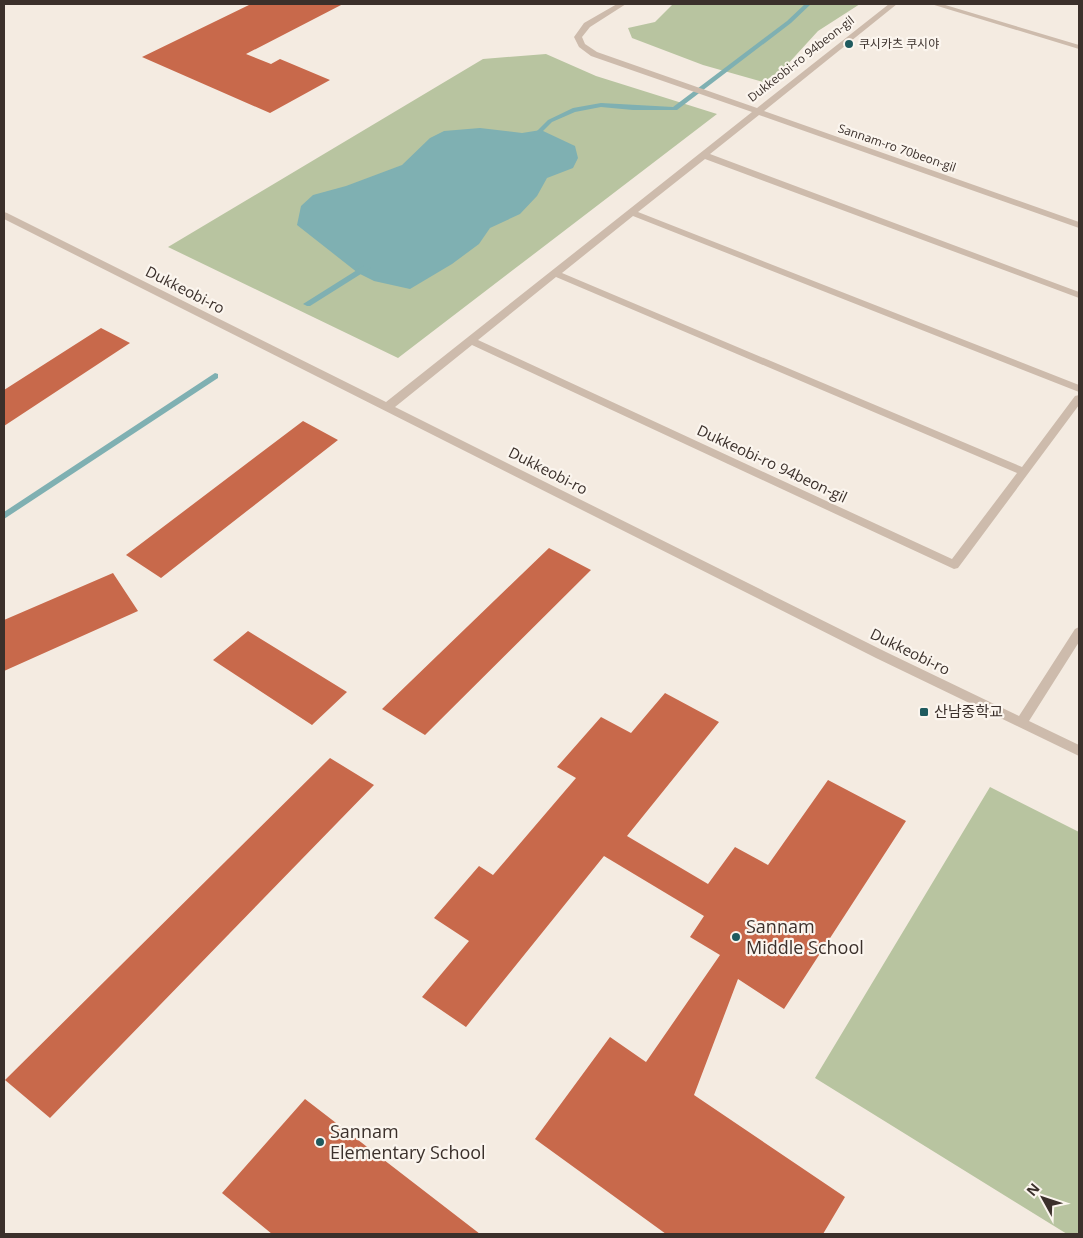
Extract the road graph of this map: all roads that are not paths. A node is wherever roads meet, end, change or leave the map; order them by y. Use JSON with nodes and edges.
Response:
{"nodes":[{"id":1,"x":622,"y":4,"type":"edge"},
{"id":2,"x":893,"y":4,"type":"edge"},
{"id":3,"x":935,"y":4,"type":"edge"},
{"id":4,"x":1079,"y":47,"type":"edge"},
{"id":5,"x":757,"y":112,"type":"junction"},
{"id":6,"x":703,"y":155,"type":"junction"},
{"id":7,"x":631,"y":212,"type":"junction"},
{"id":8,"x":4,"y":215,"type":"edge"},
{"id":9,"x":1079,"y":225,"type":"edge"},
{"id":10,"x":554,"y":273,"type":"junction"},
{"id":11,"x":1079,"y":295,"type":"edge"},
{"id":12,"x":471,"y":340,"type":"junction"},
{"id":13,"x":1079,"y":389,"type":"edge"},
{"id":14,"x":1079,"y":398,"type":"edge"},
{"id":15,"x":386,"y":408,"type":"junction"},
{"id":16,"x":1024,"y":472,"type":"junction"},
{"id":17,"x":1079,"y":632,"type":"edge"},
{"id":18,"x":1021,"y":723,"type":"junction"},
{"id":19,"x":1079,"y":752,"type":"edge"}],
"edges":[{"from":1,"to":5,"type":"street","name":"Sannam-ro 70beon-gil"},
{"from":2,"to":5,"type":"street","name":"Dukkeobi-ro 94beon-gil"},
{"from":3,"to":4,"type":"street"},
{"from":5,"to":6,"type":"street","name":"Dukkeobi-ro 94beon-gil"},
{"from":5,"to":9,"type":"street","name":"Sannam-ro 70beon-gil"},
{"from":6,"to":7,"type":"street","name":"Dukkeobi-ro 94beon-gil"},
{"from":6,"to":11,"type":"street"},
{"from":7,"to":10,"type":"street","name":"Dukkeobi-ro 94beon-gil"},
{"from":7,"to":13,"type":"street"},
{"from":8,"to":15,"type":"street","name":"Dukkeobi-ro"},
{"from":10,"to":12,"type":"street","name":"Dukkeobi-ro 94beon-gil"},
{"from":10,"to":16,"type":"street"},
{"from":12,"to":15,"type":"street","name":"Dukkeobi-ro 94beon-gil"},
{"from":12,"to":16,"type":"street","name":"Dukkeobi-ro 94beon-gil"},
{"from":14,"to":16,"type":"street","name":"Dukkeobi-ro 94beon-gil"},
{"from":15,"to":18,"type":"street","name":"Dukkeobi-ro"},
{"from":17,"to":18,"type":"street"},
{"from":18,"to":19,"type":"street","name":"Dukkeobi-ro"}]}
